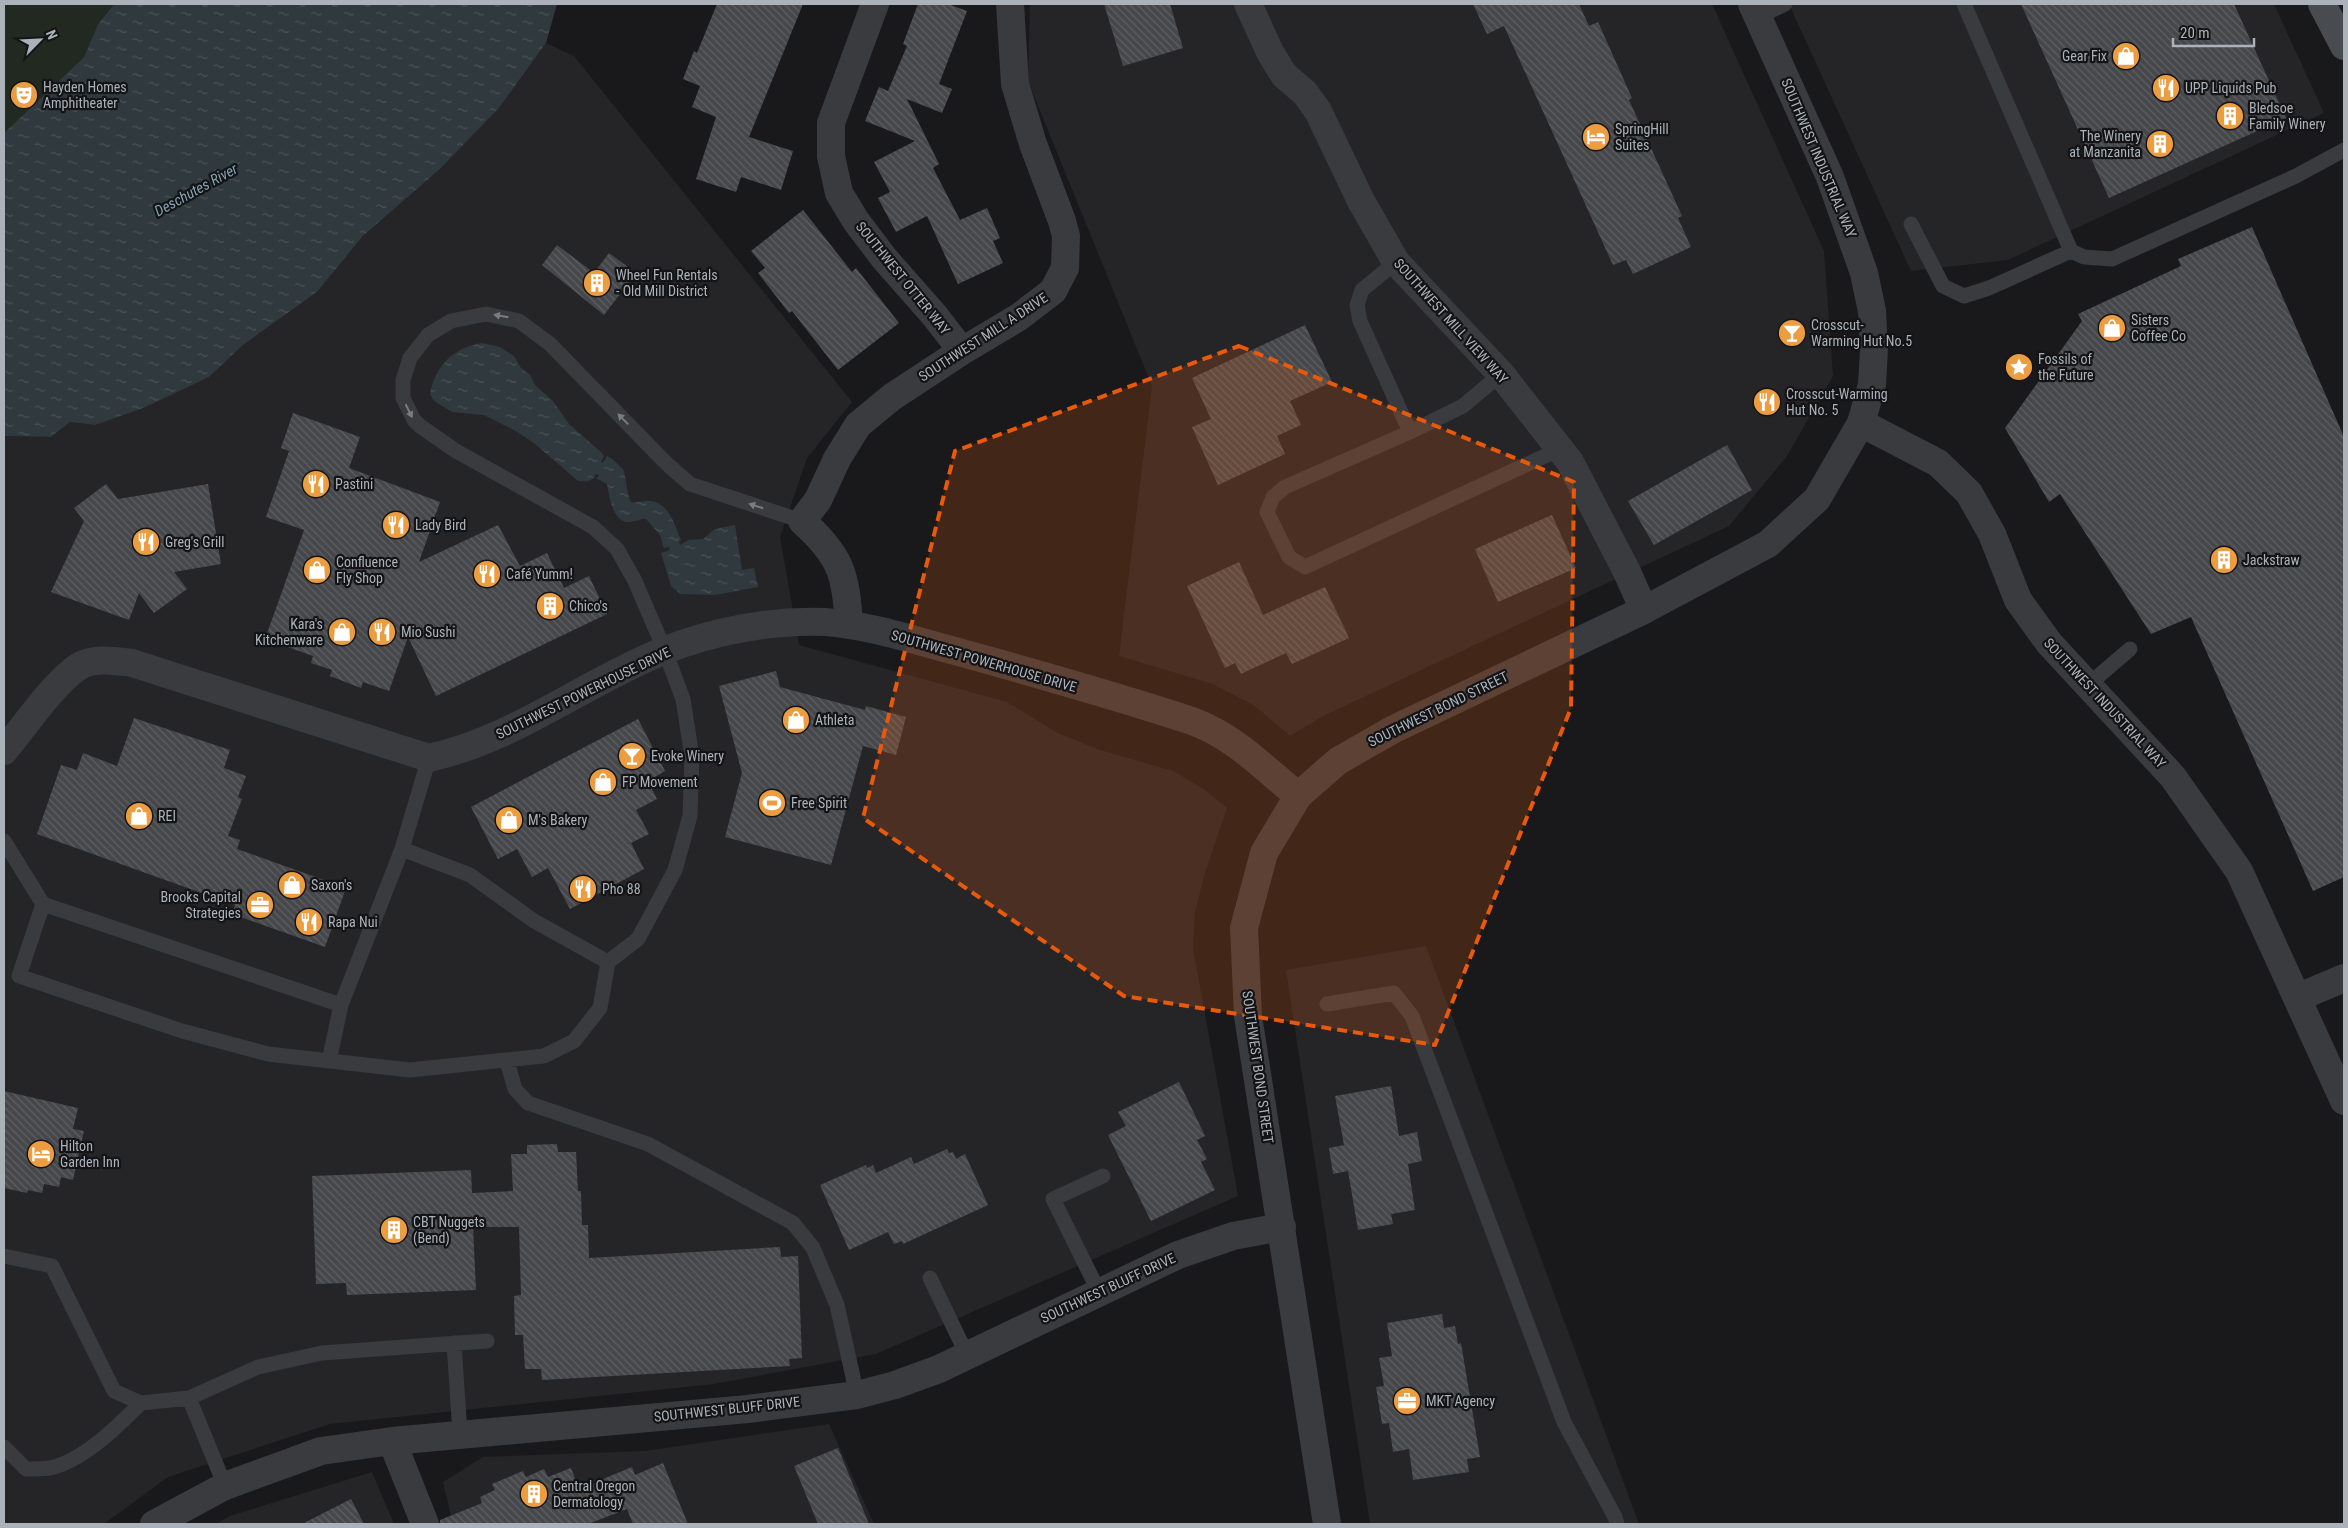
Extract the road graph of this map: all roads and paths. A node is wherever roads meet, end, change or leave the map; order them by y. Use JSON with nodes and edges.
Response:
{"nodes":[{"id":1,"x":875,"y":4,"type":"edge"},
{"id":2,"x":1010,"y":4,"type":"edge"},
{"id":3,"x":1248,"y":4,"type":"edge"},
{"id":4,"x":1785,"y":4,"type":"edge"},
{"id":5,"x":1964,"y":4,"type":"edge"},
{"id":6,"x":2322,"y":4,"type":"edge"},
{"id":7,"x":1755,"y":10,"type":"edge"},
{"id":8,"x":2344,"y":46,"type":"edge"},
{"id":9,"x":2344,"y":150,"type":"edge"},
{"id":10,"x":1911,"y":224,"type":"dead end"},
{"id":11,"x":2071,"y":251,"type":"junction"},
{"id":12,"x":1396,"y":262,"type":"junction"},
{"id":13,"x":962,"y":351,"type":"junction"},
{"id":14,"x":1500,"y":374,"type":"junction"},
{"id":15,"x":1861,"y":423,"type":"junction"},
{"id":16,"x":1410,"y":432,"type":"junction"},
{"id":17,"x":1560,"y":449,"type":"junction"},
{"id":18,"x":802,"y":521,"type":"junction"},
{"id":19,"x":1644,"y":610,"type":"junction"},
{"id":20,"x":848,"y":625,"type":"junction"},
{"id":21,"x":2130,"y":649,"type":"dead end"},
{"id":22,"x":665,"y":651,"type":"junction"},
{"id":23,"x":2088,"y":685,"type":"junction"},
{"id":24,"x":4,"y":751,"type":"edge"},
{"id":25,"x":429,"y":758,"type":"junction"},
{"id":26,"x":1298,"y":796,"type":"junction"},
{"id":27,"x":4,"y":841,"type":"edge"},
{"id":28,"x":402,"y":849,"type":"junction"},
{"id":29,"x":44,"y":904,"type":"junction"},
{"id":30,"x":608,"y":962,"type":"junction"},
{"id":31,"x":2344,"y":978,"type":"edge"},
{"id":32,"x":2298,"y":998,"type":"junction"},
{"id":33,"x":1327,"y":1004,"type":"dead end"},
{"id":34,"x":341,"y":1005,"type":"junction"},
{"id":35,"x":329,"y":1061,"type":"junction"},
{"id":36,"x":506,"y":1061,"type":"junction"},
{"id":37,"x":2344,"y":1101,"type":"edge"},
{"id":38,"x":1103,"y":1176,"type":"dead end"},
{"id":39,"x":1282,"y":1227,"type":"junction"},
{"id":40,"x":4,"y":1256,"type":"edge"},
{"id":41,"x":930,"y":1278,"type":"dead end"},
{"id":42,"x":1098,"y":1292,"type":"junction"},
{"id":43,"x":487,"y":1341,"type":"dead end"},
{"id":44,"x":454,"y":1343,"type":"junction"},
{"id":45,"x":967,"y":1355,"type":"junction"},
{"id":46,"x":857,"y":1395,"type":"junction"},
{"id":47,"x":189,"y":1398,"type":"junction"},
{"id":48,"x":141,"y":1403,"type":"junction"},
{"id":49,"x":460,"y":1434,"type":"junction"},
{"id":50,"x":392,"y":1440,"type":"junction"},
{"id":51,"x":4,"y":1447,"type":"edge"},
{"id":52,"x":226,"y":1486,"type":"junction"},
{"id":53,"x":154,"y":1524,"type":"edge"},
{"id":54,"x":425,"y":1524,"type":"edge"},
{"id":55,"x":1328,"y":1524,"type":"edge"},
{"id":56,"x":1616,"y":1524,"type":"edge"}],
"edges":[{"from":1,"to":13,"type":"street","name":"SOUTHWEST OTTER WAY"},
{"from":2,"to":13,"type":"street","name":"SOUTHWEST MILL A DRIVE"},
{"from":3,"to":12,"type":"street","name":"SOUTHWEST MILL VIEW WAY"},
{"from":4,"to":7,"type":"lane"},
{"from":5,"to":11,"type":"lane"},
{"from":6,"to":8,"type":"main road"},
{"from":7,"to":15,"type":"street","name":"SOUTHWEST INDUSTRIAL WAY"},
{"from":9,"to":11,"type":"lane"},
{"from":10,"to":11,"type":"lane"},
{"from":12,"to":14,"type":"street","name":"SOUTHWEST MILL VIEW WAY"},
{"from":12,"to":16,"type":"lane"},
{"from":13,"to":18,"type":"street","name":"SOUTHWEST MILL A DRIVE"},
{"from":14,"to":16,"type":"lane"},
{"from":14,"to":17,"type":"street","name":"SOUTHWEST MILL VIEW WAY"},
{"from":15,"to":19,"type":"street","name":"SOUTHWEST BOND STREET"},
{"from":15,"to":23,"type":"street","name":"SOUTHWEST INDUSTRIAL WAY"},
{"from":16,"to":17,"type":"lane"},
{"from":17,"to":19,"type":"street","name":"SOUTHWEST MILL VIEW WAY"},
{"from":18,"to":20,"type":"street"},
{"from":18,"to":22,"type":"lane","one_way":true},
{"from":19,"to":26,"type":"street","name":"SOUTHWEST BOND STREET"},
{"from":20,"to":22,"type":"street","name":"SOUTHWEST POWERHOUSE DRIVE"},
{"from":20,"to":26,"type":"street","name":"SOUTHWEST POWERHOUSE DRIVE"},
{"from":21,"to":23,"type":"lane"},
{"from":22,"to":25,"type":"street","name":"SOUTHWEST POWERHOUSE DRIVE"},
{"from":22,"to":30,"type":"lane"},
{"from":23,"to":32,"type":"street","name":"SOUTHWEST INDUSTRIAL WAY"},
{"from":24,"to":25,"type":"street","name":"SOUTHWEST POWERHOUSE DRIVE"},
{"from":25,"to":28,"type":"lane"},
{"from":26,"to":39,"type":"street","name":"SOUTHWEST BOND STREET"},
{"from":27,"to":29,"type":"lane"},
{"from":28,"to":30,"type":"lane"},
{"from":28,"to":34,"type":"lane"},
{"from":29,"to":34,"type":"lane"},
{"from":29,"to":35,"type":"lane"},
{"from":30,"to":36,"type":"lane"},
{"from":31,"to":32,"type":"street"},
{"from":32,"to":37,"type":"street","name":"SOUTHWEST INDUSTRIAL WAY"},
{"from":33,"to":56,"type":"lane"},
{"from":34,"to":35,"type":"lane"},
{"from":35,"to":36,"type":"lane"},
{"from":36,"to":46,"type":"lane"},
{"from":38,"to":42,"type":"lane"},
{"from":39,"to":42,"type":"street","name":"SOUTHWEST BLUFF DRIVE"},
{"from":39,"to":55,"type":"street","name":"SOUTHWEST BOND STREET"},
{"from":40,"to":48,"type":"lane"},
{"from":41,"to":45,"type":"lane"},
{"from":42,"to":45,"type":"street","name":"SOUTHWEST BLUFF DRIVE"},
{"from":43,"to":44,"type":"lane"},
{"from":44,"to":47,"type":"lane"},
{"from":44,"to":49,"type":"lane"},
{"from":45,"to":46,"type":"street","name":"SOUTHWEST BLUFF DRIVE"},
{"from":46,"to":49,"type":"street","name":"SOUTHWEST BLUFF DRIVE"},
{"from":47,"to":48,"type":"lane"},
{"from":47,"to":52,"type":"lane"},
{"from":48,"to":51,"type":"lane"},
{"from":49,"to":50,"type":"street","name":"SOUTHWEST BLUFF DRIVE"},
{"from":50,"to":52,"type":"street","name":"SOUTHWEST BLUFF DRIVE"},
{"from":50,"to":54,"type":"street"},
{"from":52,"to":53,"type":"street","name":"SOUTHWEST BLUFF DRIVE"}]}
